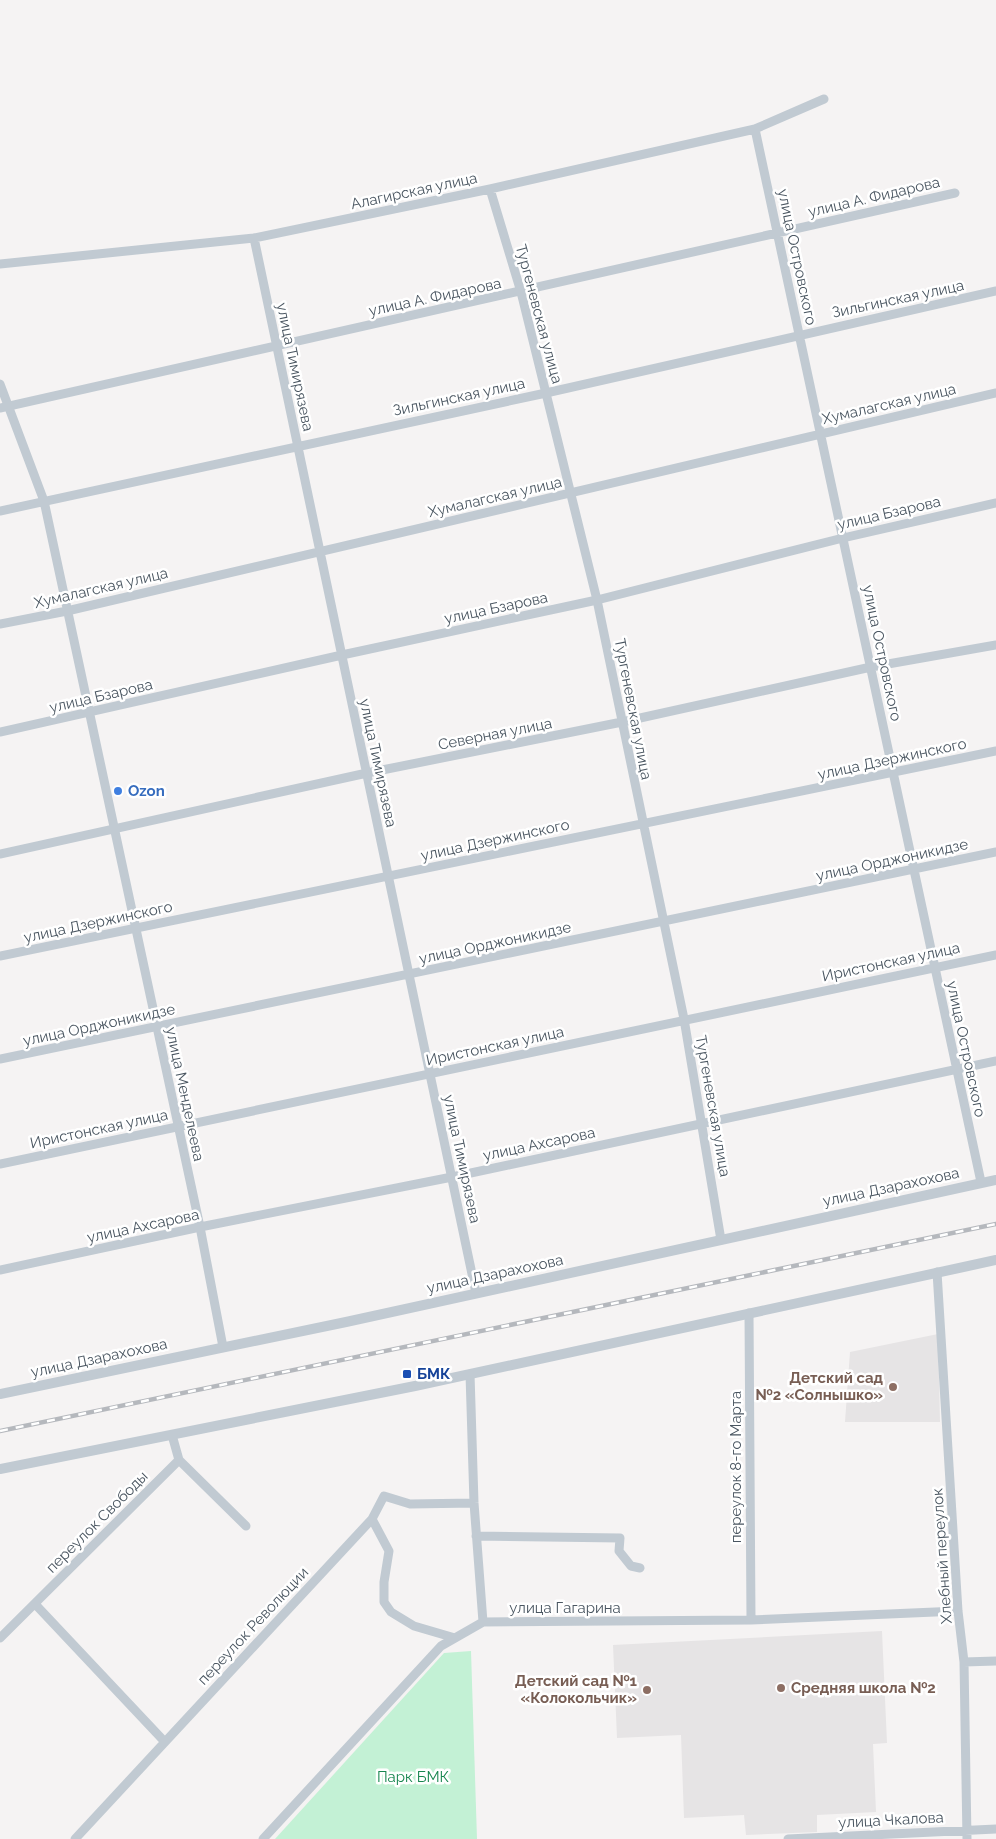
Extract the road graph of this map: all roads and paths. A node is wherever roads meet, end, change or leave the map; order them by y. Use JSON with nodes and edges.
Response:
{"nodes":[{"id":1,"x":824,"y":99,"type":"dead end"},
{"id":2,"x":755,"y":129,"type":"junction"},
{"id":3,"x":490,"y":189,"type":"junction"},
{"id":4,"x":955,"y":193,"type":"dead end"},
{"id":5,"x":778,"y":233,"type":"junction"},
{"id":6,"x":254,"y":238,"type":"junction"},
{"id":7,"x":0,"y":264,"type":"edge"},
{"id":8,"x":996,"y":291,"type":"edge"},
{"id":9,"x":521,"y":292,"type":"junction"},
{"id":10,"x":799,"y":335,"type":"junction"},
{"id":11,"x":276,"y":346,"type":"junction"},
{"id":12,"x":0,"y":384,"type":"edge"},
{"id":13,"x":546,"y":393,"type":"junction"},
{"id":14,"x":996,"y":393,"type":"edge"},
{"id":15,"x":5,"y":407,"type":"edge"},
{"id":16,"x":821,"y":434,"type":"junction"},
{"id":17,"x":297,"y":445,"type":"junction"},
{"id":18,"x":572,"y":494,"type":"junction"},
{"id":19,"x":44,"y":501,"type":"junction"},
{"id":20,"x":996,"y":503,"type":"edge"},
{"id":21,"x":0,"y":511,"type":"edge"},
{"id":22,"x":843,"y":538,"type":"junction"},
{"id":23,"x":320,"y":552,"type":"junction"},
{"id":24,"x":597,"y":600,"type":"junction"},
{"id":25,"x":67,"y":611,"type":"junction"},
{"id":26,"x":0,"y":624,"type":"edge"},
{"id":27,"x":996,"y":645,"type":"edge"},
{"id":28,"x":342,"y":655,"type":"junction"},
{"id":29,"x":870,"y":667,"type":"junction"},
{"id":30,"x":90,"y":713,"type":"junction"},
{"id":31,"x":622,"y":722,"type":"junction"},
{"id":32,"x":0,"y":732,"type":"edge"},
{"id":33,"x":996,"y":751,"type":"edge"},
{"id":34,"x":893,"y":772,"type":"junction"},
{"id":35,"x":367,"y":773,"type":"junction"},
{"id":36,"x":642,"y":824,"type":"junction"},
{"id":37,"x":114,"y":830,"type":"junction"},
{"id":38,"x":996,"y":852,"type":"edge"},
{"id":39,"x":0,"y":854,"type":"edge"},
{"id":40,"x":915,"y":869,"type":"junction"},
{"id":41,"x":388,"y":876,"type":"junction"},
{"id":42,"x":665,"y":920,"type":"junction"},
{"id":43,"x":134,"y":928,"type":"junction"},
{"id":44,"x":996,"y":955,"type":"edge"},
{"id":45,"x":0,"y":956,"type":"edge"},
{"id":46,"x":935,"y":967,"type":"junction"},
{"id":47,"x":409,"y":975,"type":"junction"},
{"id":48,"x":684,"y":1019,"type":"junction"},
{"id":49,"x":157,"y":1027,"type":"junction"},
{"id":50,"x":0,"y":1059,"type":"edge"},
{"id":51,"x":996,"y":1061,"type":"edge"},
{"id":52,"x":956,"y":1068,"type":"junction"},
{"id":53,"x":430,"y":1074,"type":"junction"},
{"id":54,"x":703,"y":1123,"type":"junction"},
{"id":55,"x":178,"y":1126,"type":"junction"},
{"id":56,"x":0,"y":1164,"type":"edge"},
{"id":57,"x":452,"y":1178,"type":"junction"},
{"id":58,"x":996,"y":1180,"type":"edge"},
{"id":59,"x":981,"y":1182,"type":"junction"},
{"id":60,"x":200,"y":1227,"type":"junction"},
{"id":61,"x":721,"y":1240,"type":"junction"},
{"id":62,"x":996,"y":1260,"type":"edge"},
{"id":63,"x":0,"y":1270,"type":"edge"},
{"id":64,"x":937,"y":1272,"type":"junction"},
{"id":65,"x":476,"y":1293,"type":"junction"},
{"id":66,"x":749,"y":1313,"type":"junction"},
{"id":67,"x":223,"y":1347,"type":"junction"},
{"id":68,"x":470,"y":1374,"type":"junction"},
{"id":69,"x":0,"y":1394,"type":"edge"},
{"id":70,"x":172,"y":1435,"type":"junction"},
{"id":71,"x":179,"y":1460,"type":"junction"},
{"id":72,"x":0,"y":1468,"type":"edge"},
{"id":73,"x":474,"y":1503,"type":"junction"},
{"id":74,"x":372,"y":1519,"type":"junction"},
{"id":75,"x":246,"y":1526,"type":"dead end"},
{"id":76,"x":476,"y":1536,"type":"junction"},
{"id":77,"x":640,"y":1568,"type":"dead end"},
{"id":78,"x":35,"y":1604,"type":"junction"},
{"id":79,"x":958,"y":1611,"type":"junction"},
{"id":80,"x":751,"y":1620,"type":"junction"},
{"id":81,"x":484,"y":1622,"type":"junction"},
{"id":82,"x":0,"y":1638,"type":"edge"},
{"id":83,"x":455,"y":1638,"type":"junction"},
{"id":84,"x":996,"y":1661,"type":"edge"},
{"id":85,"x":964,"y":1662,"type":"junction"},
{"id":86,"x":164,"y":1741,"type":"junction"},
{"id":87,"x":996,"y":1829,"type":"edge"},
{"id":88,"x":967,"y":1834,"type":"edge"},
{"id":89,"x":75,"y":1839,"type":"edge"},
{"id":90,"x":264,"y":1839,"type":"edge"},
{"id":91,"x":788,"y":1839,"type":"edge"}],
"edges":[{"from":1,"to":2,"type":"street","name":"Алагирская улица"},
{"from":2,"to":3,"type":"street","name":"Алагирская улица"},
{"from":2,"to":5,"type":"street","name":"улица Островского"},
{"from":3,"to":6,"type":"street","name":"Алагирская улица"},
{"from":3,"to":9,"type":"street","name":"Тургеневская улица"},
{"from":4,"to":5,"type":"street","name":"улица А. Фидарова"},
{"from":5,"to":9,"type":"street","name":"улица А. Фидарова"},
{"from":5,"to":10,"type":"street","name":"улица Островского"},
{"from":6,"to":7,"type":"street","name":"Алагирская улица"},
{"from":6,"to":11,"type":"street","name":"улица Тимирязева"},
{"from":8,"to":10,"type":"street","name":"Зильгинская улица"},
{"from":9,"to":11,"type":"street","name":"улица А. Фидарова"},
{"from":9,"to":13,"type":"street","name":"Тургеневская улица"},
{"from":10,"to":13,"type":"street","name":"Зильгинская улица"},
{"from":10,"to":16,"type":"street","name":"улица Островского"},
{"from":11,"to":15,"type":"street","name":"улица А. Фидарова"},
{"from":11,"to":17,"type":"street","name":"улица Тимирязева"},
{"from":12,"to":15,"type":"street","name":"улица Менделеева"},
{"from":13,"to":17,"type":"street","name":"Зильгинская улица"},
{"from":13,"to":18,"type":"street","name":"Тургеневская улица"},
{"from":14,"to":16,"type":"street","name":"Хумалагская улица"},
{"from":15,"to":19,"type":"street","name":"улица Менделеева"},
{"from":16,"to":18,"type":"street","name":"Хумалагская улица"},
{"from":16,"to":22,"type":"street","name":"улица Островского"},
{"from":17,"to":19,"type":"street","name":"Зильгинская улица"},
{"from":17,"to":23,"type":"street","name":"улица Тимирязева"},
{"from":18,"to":23,"type":"street","name":"Хумалагская улица"},
{"from":18,"to":24,"type":"street","name":"Тургеневская улица"},
{"from":19,"to":21,"type":"street","name":"Зильгинская улица"},
{"from":19,"to":25,"type":"street","name":"улица Менделеева"},
{"from":20,"to":22,"type":"street","name":"улица Бзарова"},
{"from":22,"to":24,"type":"street","name":"улица Бзарова"},
{"from":22,"to":29,"type":"street","name":"улица Островского"},
{"from":23,"to":25,"type":"street","name":"Хумалагская улица"},
{"from":23,"to":28,"type":"street","name":"улица Тимирязева"},
{"from":24,"to":28,"type":"street","name":"улица Бзарова"},
{"from":24,"to":31,"type":"street","name":"Тургеневская улица"},
{"from":25,"to":26,"type":"street","name":"Хумалагская улица"},
{"from":25,"to":30,"type":"street","name":"улица Менделеева"},
{"from":27,"to":29,"type":"street","name":"Северная улица"},
{"from":28,"to":30,"type":"street","name":"улица Бзарова"},
{"from":28,"to":35,"type":"street","name":"улица Тимирязева"},
{"from":29,"to":31,"type":"street","name":"Северная улица"},
{"from":29,"to":34,"type":"street","name":"улица Островского"},
{"from":30,"to":32,"type":"street","name":"улица Бзарова"},
{"from":30,"to":37,"type":"street","name":"улица Менделеева"},
{"from":31,"to":35,"type":"street","name":"Северная улица"},
{"from":31,"to":36,"type":"street","name":"Тургеневская улица"},
{"from":33,"to":34,"type":"street","name":"улица Дзержинского"},
{"from":34,"to":36,"type":"street","name":"улица Дзержинского"},
{"from":34,"to":40,"type":"street","name":"улица Островского"},
{"from":35,"to":37,"type":"street","name":"Северная улица"},
{"from":35,"to":41,"type":"street","name":"улица Тимирязева"},
{"from":36,"to":41,"type":"street","name":"улица Дзержинского"},
{"from":36,"to":42,"type":"street","name":"Тургеневская улица"},
{"from":37,"to":39,"type":"street","name":"Северная улица"},
{"from":37,"to":43,"type":"street","name":"улица Менделеева"},
{"from":38,"to":40,"type":"street","name":"улица Орджоникидзе"},
{"from":40,"to":42,"type":"street","name":"улица Орджоникидзе"},
{"from":40,"to":46,"type":"street","name":"улица Островского"},
{"from":41,"to":43,"type":"street","name":"улица Дзержинского"},
{"from":41,"to":47,"type":"street","name":"улица Тимирязева"},
{"from":42,"to":47,"type":"street","name":"улица Орджоникидзе"},
{"from":42,"to":48,"type":"street","name":"Тургеневская улица"},
{"from":43,"to":45,"type":"street","name":"улица Дзержинского"},
{"from":43,"to":49,"type":"street","name":"улица Менделеева"},
{"from":44,"to":46,"type":"street","name":"Иристонская улица"},
{"from":46,"to":48,"type":"street","name":"Иристонская улица"},
{"from":46,"to":52,"type":"street","name":"улица Островского"},
{"from":47,"to":49,"type":"street","name":"улица Орджоникидзе"},
{"from":47,"to":53,"type":"street","name":"улица Тимирязева"},
{"from":48,"to":53,"type":"street","name":"Иристонская улица"},
{"from":48,"to":54,"type":"street","name":"Тургеневская улица"},
{"from":49,"to":50,"type":"street","name":"улица Орджоникидзе"},
{"from":49,"to":55,"type":"street","name":"улица Менделеева"},
{"from":51,"to":52,"type":"street","name":"улица Ахсарова"},
{"from":52,"to":54,"type":"street","name":"улица Ахсарова"},
{"from":52,"to":59,"type":"street","name":"улица Островского"},
{"from":53,"to":55,"type":"street","name":"Иристонская улица"},
{"from":53,"to":57,"type":"street","name":"улица Тимирязева"},
{"from":54,"to":57,"type":"street","name":"улица Ахсарова"},
{"from":54,"to":61,"type":"street","name":"Тургеневская улица"},
{"from":55,"to":56,"type":"street","name":"Иристонская улица"},
{"from":55,"to":60,"type":"street","name":"улица Менделеева"},
{"from":57,"to":60,"type":"street","name":"улица Ахсарова"},
{"from":57,"to":65,"type":"street","name":"улица Тимирязева"},
{"from":58,"to":59,"type":"street","name":"улица Дзарахохова"},
{"from":59,"to":61,"type":"street","name":"улица Дзарахохова"},
{"from":60,"to":63,"type":"street","name":"улица Ахсарова"},
{"from":60,"to":67,"type":"street","name":"улица Менделеева"},
{"from":61,"to":65,"type":"street","name":"улица Дзарахохова"},
{"from":62,"to":64,"type":"street"},
{"from":64,"to":66,"type":"street"},
{"from":64,"to":79,"type":"street","name":"Хлебный переулок"},
{"from":65,"to":67,"type":"street","name":"улица Дзарахохова"},
{"from":66,"to":68,"type":"street"},
{"from":66,"to":80,"type":"street","name":"переулок 8-го Марта"},
{"from":67,"to":69,"type":"street","name":"улица Дзарахохова"},
{"from":68,"to":70,"type":"street"},
{"from":68,"to":73,"type":"street"},
{"from":70,"to":71,"type":"street"},
{"from":70,"to":72,"type":"street"},
{"from":71,"to":75,"type":"street"},
{"from":71,"to":78,"type":"street","name":"переулок Свободы"},
{"from":73,"to":74,"type":"street","name":"переулок Революции"},
{"from":73,"to":76,"type":"street"},
{"from":74,"to":83,"type":"street"},
{"from":74,"to":86,"type":"street","name":"переулок Революции"},
{"from":76,"to":77,"type":"street"},
{"from":76,"to":81,"type":"street"},
{"from":78,"to":82,"type":"street","name":"переулок Свободы"},
{"from":78,"to":86,"type":"street"},
{"from":79,"to":80,"type":"street","name":"улица Гагарина"},
{"from":79,"to":85,"type":"street","name":"Хлебный переулок"},
{"from":80,"to":81,"type":"street","name":"улица Гагарина"},
{"from":81,"to":83,"type":"street","name":"улица Гагарина"},
{"from":83,"to":90,"type":"street","name":"улица Гагарина"},
{"from":84,"to":85,"type":"street"},
{"from":85,"to":88,"type":"street","name":"Хлебный переулок"},
{"from":86,"to":89,"type":"street","name":"переулок Революции"},
{"from":87,"to":88,"type":"street","name":"улица Чкалова"},
{"from":88,"to":91,"type":"street","name":"улица Чкалова"}]}
